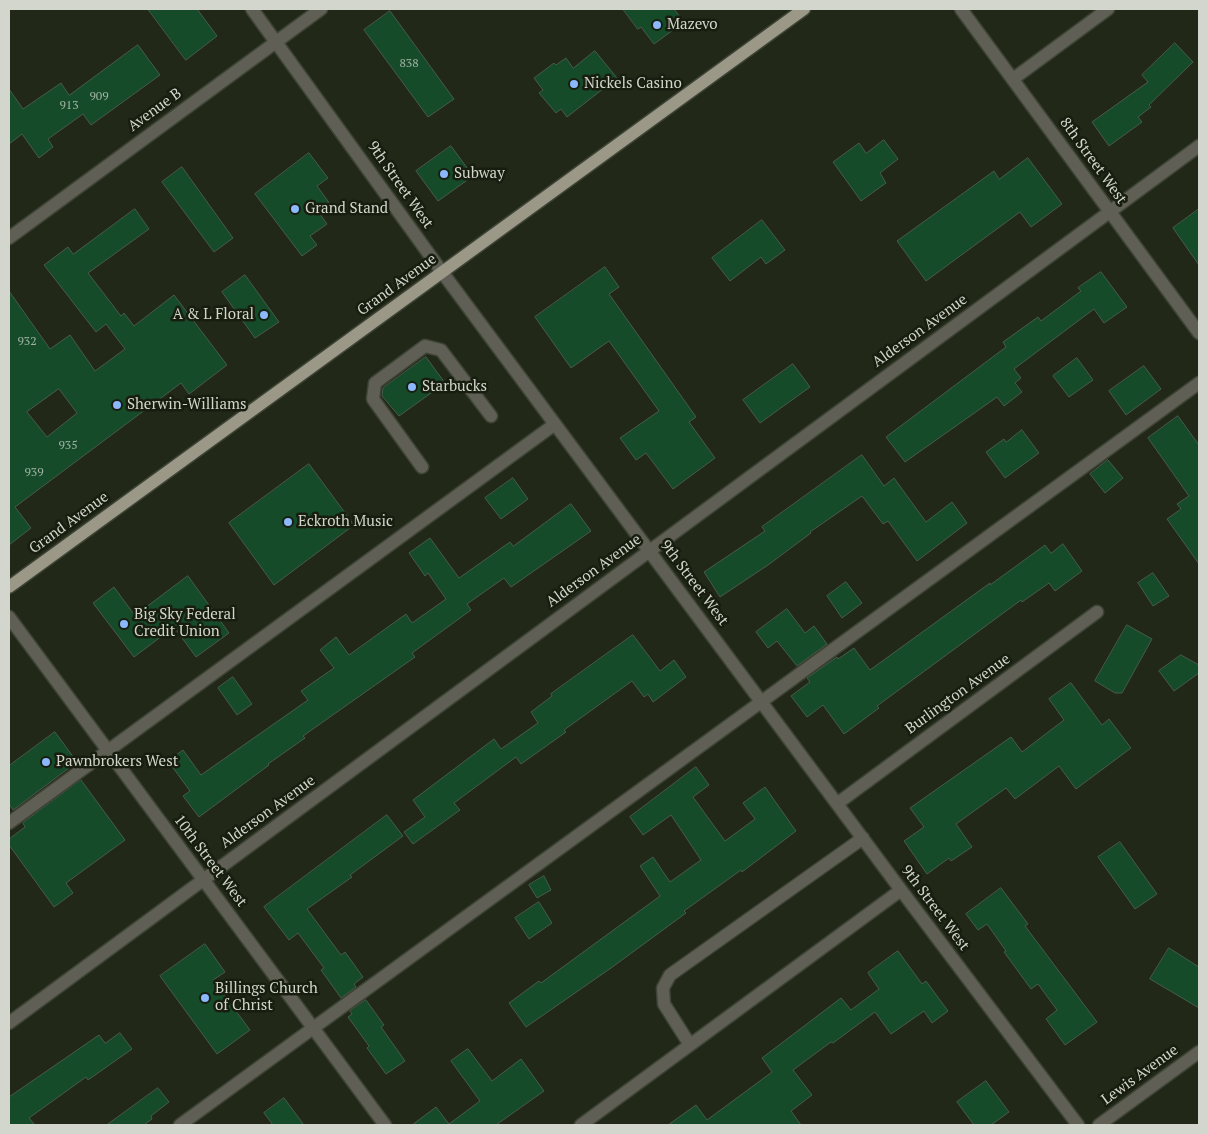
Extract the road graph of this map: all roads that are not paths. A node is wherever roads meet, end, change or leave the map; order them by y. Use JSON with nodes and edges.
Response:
{"nodes":[{"id":1,"x":252,"y":9,"type":"edge"},
{"id":2,"x":321,"y":9,"type":"edge"},
{"id":3,"x":804,"y":9,"type":"edge"},
{"id":4,"x":961,"y":9,"type":"edge"},
{"id":5,"x":1108,"y":9,"type":"edge"},
{"id":6,"x":276,"y":42,"type":"junction"},
{"id":7,"x":1013,"y":79,"type":"junction"},
{"id":8,"x":1199,"y":146,"type":"edge"},
{"id":9,"x":1110,"y":212,"type":"junction"},
{"id":10,"x":9,"y":238,"type":"edge"},
{"id":11,"x":442,"y":272,"type":"junction"},
{"id":12,"x":1199,"y":333,"type":"edge"},
{"id":13,"x":1199,"y":383,"type":"edge"},
{"id":14,"x":491,"y":416,"type":"dead end"},
{"id":15,"x":555,"y":424,"type":"junction"},
{"id":16,"x":422,"y":467,"type":"dead end"},
{"id":17,"x":650,"y":551,"type":"junction"},
{"id":18,"x":9,"y":587,"type":"edge"},
{"id":19,"x":1097,"y":612,"type":"dead end"},
{"id":20,"x":9,"y":617,"type":"edge"},
{"id":21,"x":762,"y":701,"type":"junction"},
{"id":22,"x":108,"y":751,"type":"junction"},
{"id":23,"x":838,"y":803,"type":"junction"},
{"id":24,"x":9,"y":823,"type":"edge"},
{"id":25,"x":863,"y":838,"type":"junction"},
{"id":26,"x":204,"y":880,"type":"junction"},
{"id":27,"x":901,"y":890,"type":"junction"},
{"id":28,"x":9,"y":1023,"type":"edge"},
{"id":29,"x":313,"y":1028,"type":"junction"},
{"id":30,"x":690,"y":1045,"type":"junction"},
{"id":31,"x":1199,"y":1052,"type":"edge"},
{"id":32,"x":180,"y":1125,"type":"edge"},
{"id":33,"x":385,"y":1125,"type":"edge"},
{"id":34,"x":581,"y":1125,"type":"edge"},
{"id":35,"x":1078,"y":1125,"type":"edge"},
{"id":36,"x":1099,"y":1125,"type":"edge"}],
"edges":[{"from":1,"to":6,"type":"street","name":"9th Street West"},
{"from":2,"to":6,"type":"street","name":"Avenue B"},
{"from":3,"to":11,"type":"main road","name":"Grand Avenue"},
{"from":4,"to":7,"type":"street","name":"8th Street West"},
{"from":5,"to":7,"type":"street"},
{"from":6,"to":10,"type":"street","name":"Avenue B"},
{"from":6,"to":11,"type":"street","name":"9th Street West"},
{"from":7,"to":9,"type":"street","name":"8th Street West"},
{"from":8,"to":9,"type":"street","name":"Alderson Avenue"},
{"from":9,"to":12,"type":"street","name":"8th Street West"},
{"from":9,"to":17,"type":"street","name":"Alderson Avenue"},
{"from":11,"to":15,"type":"street","name":"9th Street West"},
{"from":11,"to":18,"type":"main road","name":"Grand Avenue"},
{"from":13,"to":21,"type":"street"},
{"from":14,"to":16,"type":"street"},
{"from":15,"to":17,"type":"street","name":"9th Street West"},
{"from":15,"to":22,"type":"street"},
{"from":17,"to":21,"type":"street","name":"9th Street West"},
{"from":17,"to":26,"type":"street","name":"Alderson Avenue"},
{"from":19,"to":23,"type":"street","name":"Burlington Avenue"},
{"from":20,"to":22,"type":"street","name":"10th Street West"},
{"from":21,"to":23,"type":"street","name":"9th Street West"},
{"from":21,"to":29,"type":"street"},
{"from":22,"to":24,"type":"street"},
{"from":22,"to":26,"type":"street","name":"10th Street West"},
{"from":23,"to":25,"type":"street","name":"9th Street West"},
{"from":25,"to":27,"type":"street","name":"9th Street West"},
{"from":25,"to":30,"type":"street"},
{"from":26,"to":28,"type":"street","name":"Alderson Avenue"},
{"from":26,"to":29,"type":"street","name":"10th Street West"},
{"from":27,"to":30,"type":"street"},
{"from":27,"to":35,"type":"street","name":"9th Street West"},
{"from":29,"to":32,"type":"street"},
{"from":29,"to":33,"type":"street","name":"10th Street West"},
{"from":30,"to":34,"type":"street"},
{"from":31,"to":36,"type":"street","name":"Lewis Avenue"}]}
